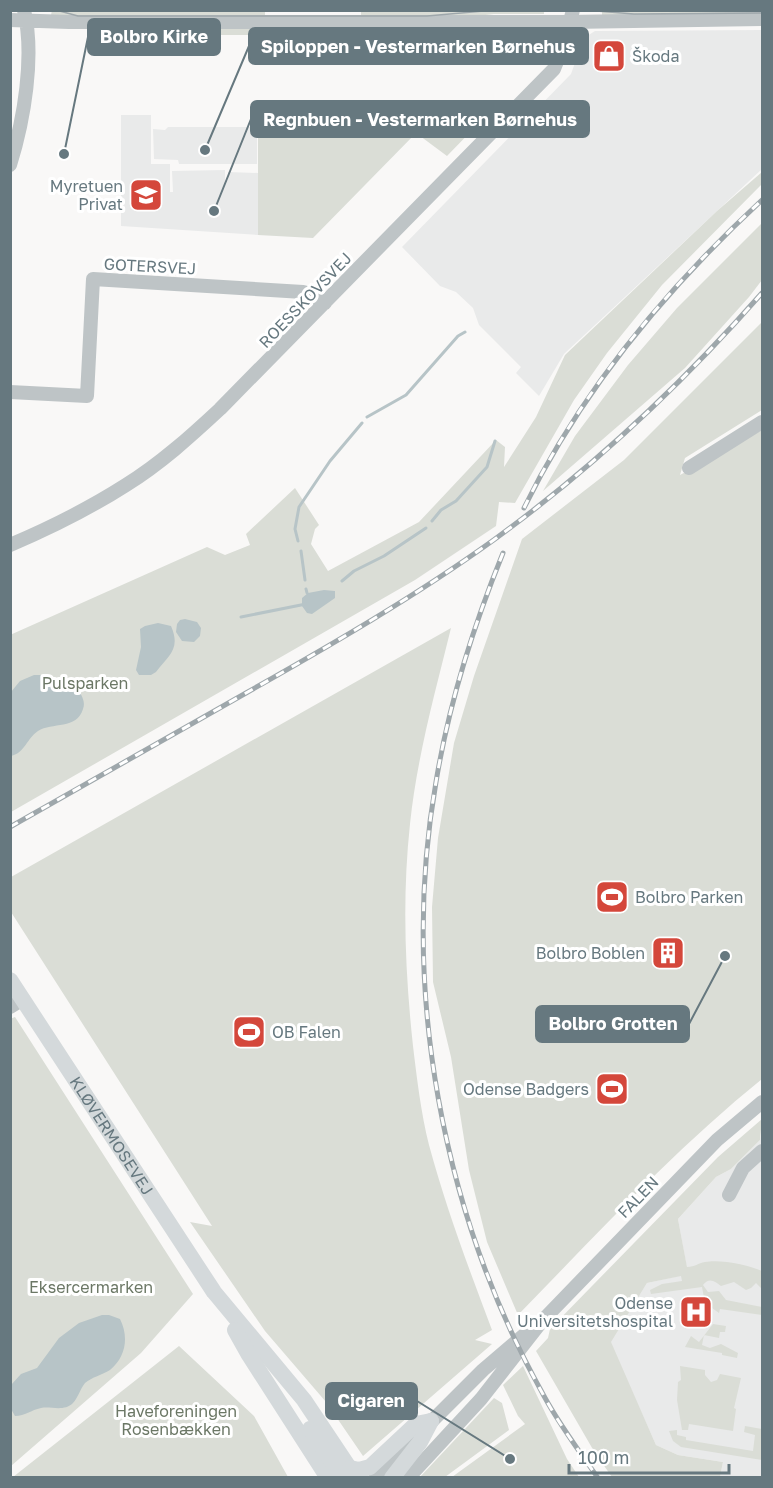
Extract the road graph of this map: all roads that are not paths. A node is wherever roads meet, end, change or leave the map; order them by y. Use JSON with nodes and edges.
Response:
{"nodes":[{"id":1,"x":578,"y":10,"type":"edge"},
{"id":2,"x":569,"y":14,"type":"edge"},
{"id":3,"x":25,"y":15,"type":"edge"},
{"id":4,"x":10,"y":20,"type":"edge"},
{"id":5,"x":762,"y":20,"type":"edge"},
{"id":6,"x":10,"y":165,"type":"edge"},
{"id":7,"x":324,"y":303,"type":"junction"},
{"id":8,"x":10,"y":392,"type":"edge"},
{"id":9,"x":762,"y":422,"type":"edge"},
{"id":10,"x":689,"y":468,"type":"dead end"},
{"id":11,"x":10,"y":545,"type":"edge"},
{"id":12,"x":10,"y":980,"type":"edge"},
{"id":13,"x":16,"y":1003,"type":"edge"},
{"id":14,"x":762,"y":1102,"type":"edge"},
{"id":15,"x":762,"y":1150,"type":"edge"},
{"id":16,"x":729,"y":1195,"type":"dead end"},
{"id":17,"x":214,"y":1292,"type":"junction"},
{"id":18,"x":542,"y":1321,"type":"junction"},
{"id":19,"x":280,"y":1404,"type":"junction"},
{"id":20,"x":431,"y":1420,"type":"junction"},
{"id":21,"x":350,"y":1474,"type":"edge"},
{"id":22,"x":316,"y":1478,"type":"edge"},
{"id":23,"x":328,"y":1478,"type":"edge"},
{"id":24,"x":375,"y":1478,"type":"edge"},
{"id":25,"x":392,"y":1478,"type":"edge"},
{"id":26,"x":408,"y":1478,"type":"edge"}],
"edges":[{"from":1,"to":2,"type":"street"},
{"from":2,"to":3,"type":"street"},
{"from":2,"to":5,"type":"street"},
{"from":2,"to":7,"type":"street","name":"ROESSKOVSVEJ"},
{"from":3,"to":4,"type":"street"},
{"from":3,"to":6,"type":"street"},
{"from":7,"to":8,"type":"street","name":"GOTERSVEJ"},
{"from":7,"to":11,"type":"street","name":"ROESSKOVSVEJ"},
{"from":9,"to":10,"type":"street"},
{"from":12,"to":13,"type":"main road","name":"KLØVERMOSEVEJ"},
{"from":13,"to":17,"type":"main road","name":"KLØVERMOSEVEJ"},
{"from":14,"to":18,"type":"street","name":"FALEN"},
{"from":15,"to":16,"type":"street"},
{"from":17,"to":19,"type":"main road","name":"KLØVERMOSEVEJ"},
{"from":17,"to":21,"type":"main road","name":"KLØVERMOSEVEJ"},
{"from":18,"to":20,"type":"street","name":"FALEN"},
{"from":18,"to":26,"type":"street","name":"FALEN"},
{"from":19,"to":21,"type":"main road"},
{"from":19,"to":22,"type":"main road"},
{"from":19,"to":23,"type":"main road","name":"KLØVERMOSEVEJ"},
{"from":20,"to":21,"type":"main road"},
{"from":20,"to":24,"type":"street","name":"FALEN"},
{"from":20,"to":25,"type":"main road"}]}
